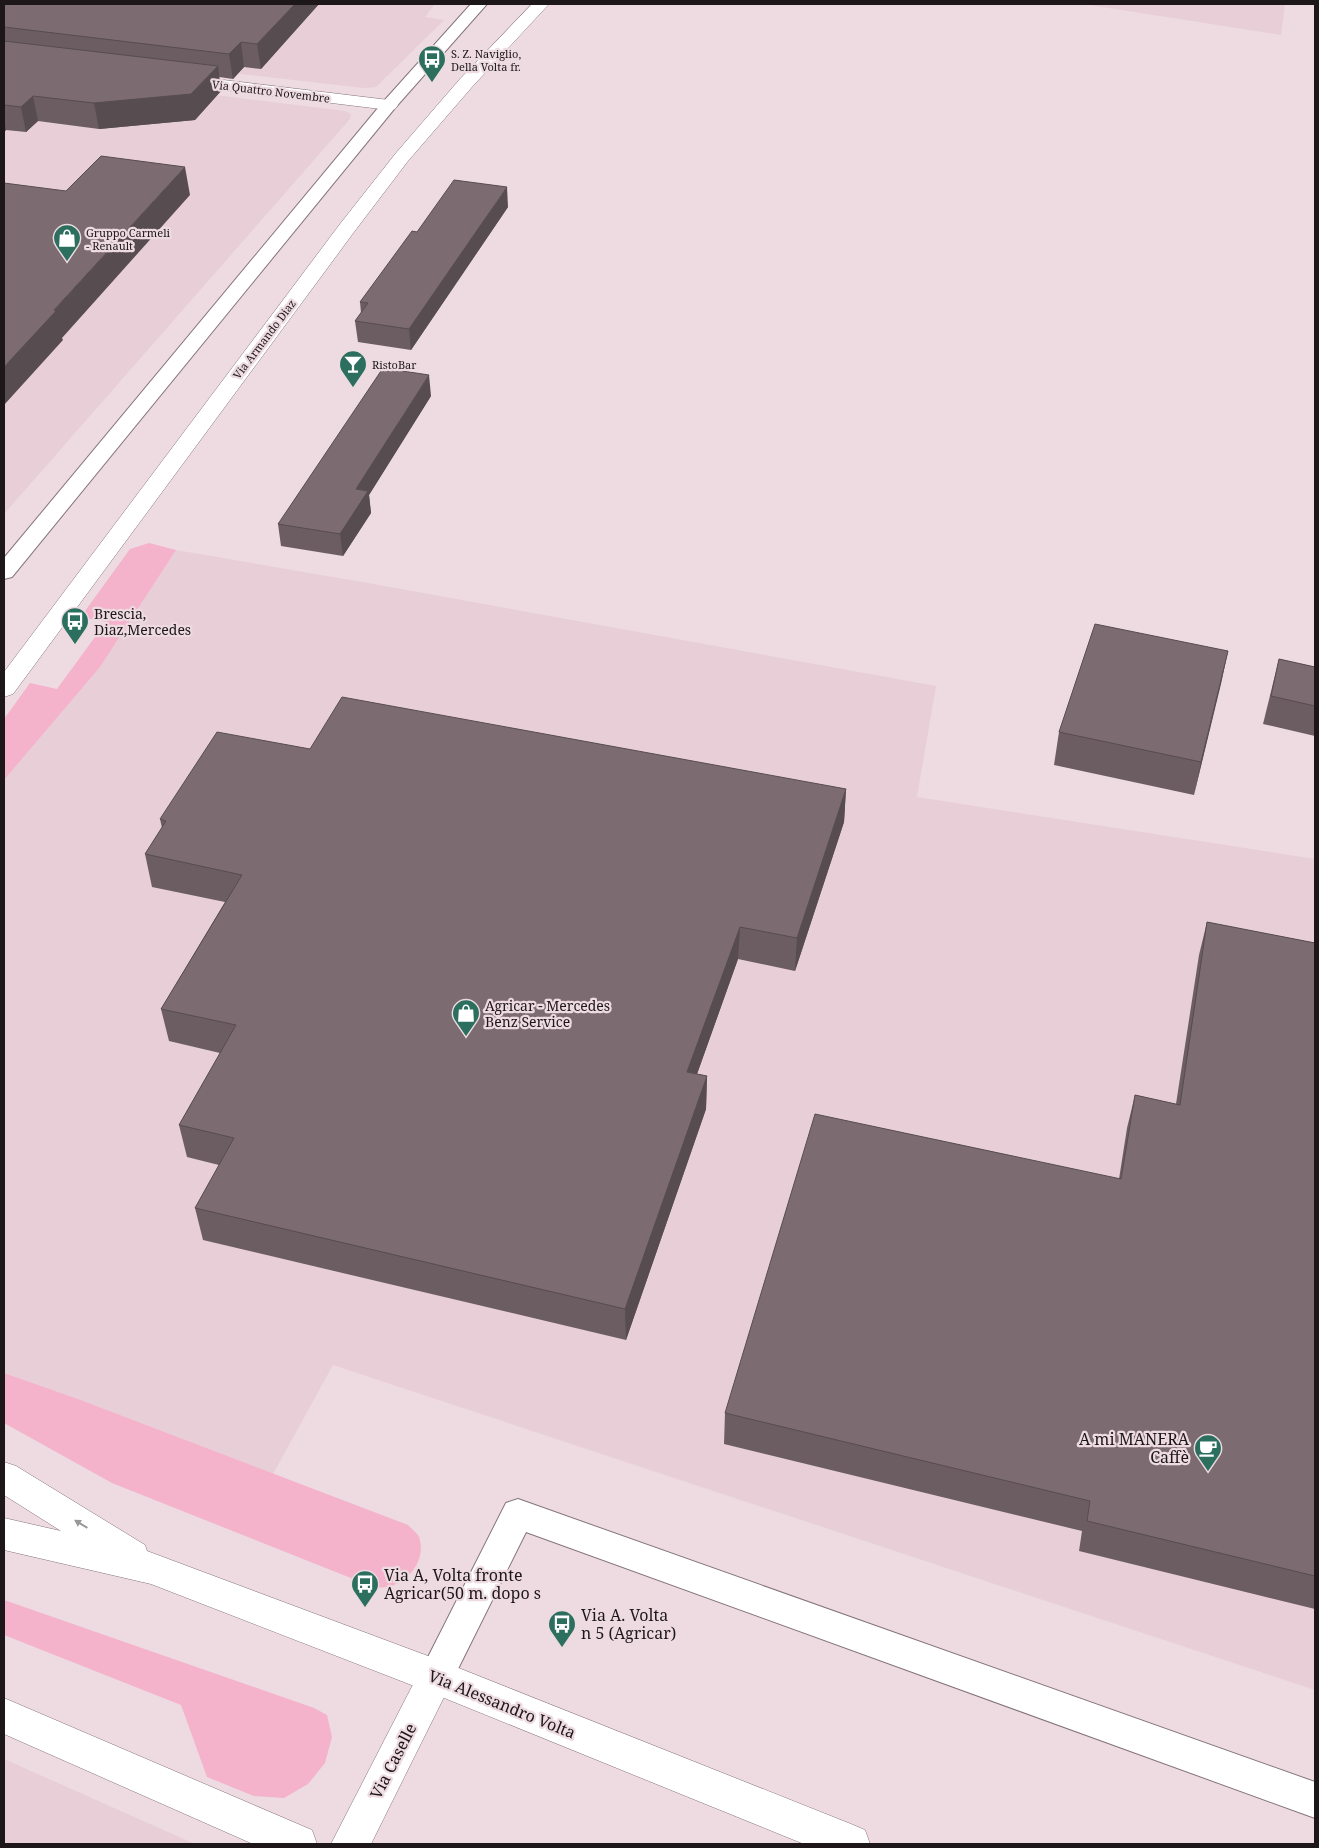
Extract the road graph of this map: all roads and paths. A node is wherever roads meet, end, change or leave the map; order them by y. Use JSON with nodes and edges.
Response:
{"nodes":[{"id":1,"x":479,"y":4,"type":"edge"},
{"id":2,"x":541,"y":4,"type":"edge"},
{"id":3,"x":168,"y":78,"type":"edge"},
{"id":4,"x":389,"y":105,"type":"junction"},
{"id":5,"x":4,"y":572,"type":"edge"},
{"id":6,"x":4,"y":689,"type":"edge"},
{"id":7,"x":4,"y":1477,"type":"edge"},
{"id":8,"x":4,"y":1534,"type":"edge"},
{"id":9,"x":152,"y":1568,"type":"junction"},
{"id":10,"x":436,"y":1677,"type":"junction"},
{"id":11,"x":4,"y":1716,"type":"edge"},
{"id":12,"x":1315,"y":1800,"type":"edge"},
{"id":13,"x":298,"y":1844,"type":"edge"},
{"id":14,"x":350,"y":1844,"type":"edge"},
{"id":15,"x":851,"y":1844,"type":"edge"}],
"edges":[{"from":1,"to":4,"type":"lane"},
{"from":2,"to":6,"type":"main road","name":"Via Armando Diaz"},
{"from":3,"to":4,"type":"main road","name":"Via Quattro Novembre"},
{"from":4,"to":5,"type":"lane"},
{"from":9,"to":7,"type":"main road","name":"Via Alessandro Volta","one_way":true},
{"from":8,"to":9,"type":"main road","name":"Via Alessandro Volta"},
{"from":9,"to":10,"type":"main road","name":"Via Alessandro Volta"},
{"from":10,"to":12,"type":"lane"},
{"from":10,"to":14,"type":"main road","name":"Via Caselle"},
{"from":10,"to":15,"type":"main road","name":"Via Alessandro Volta"},
{"from":11,"to":13,"type":"main road"}]}
